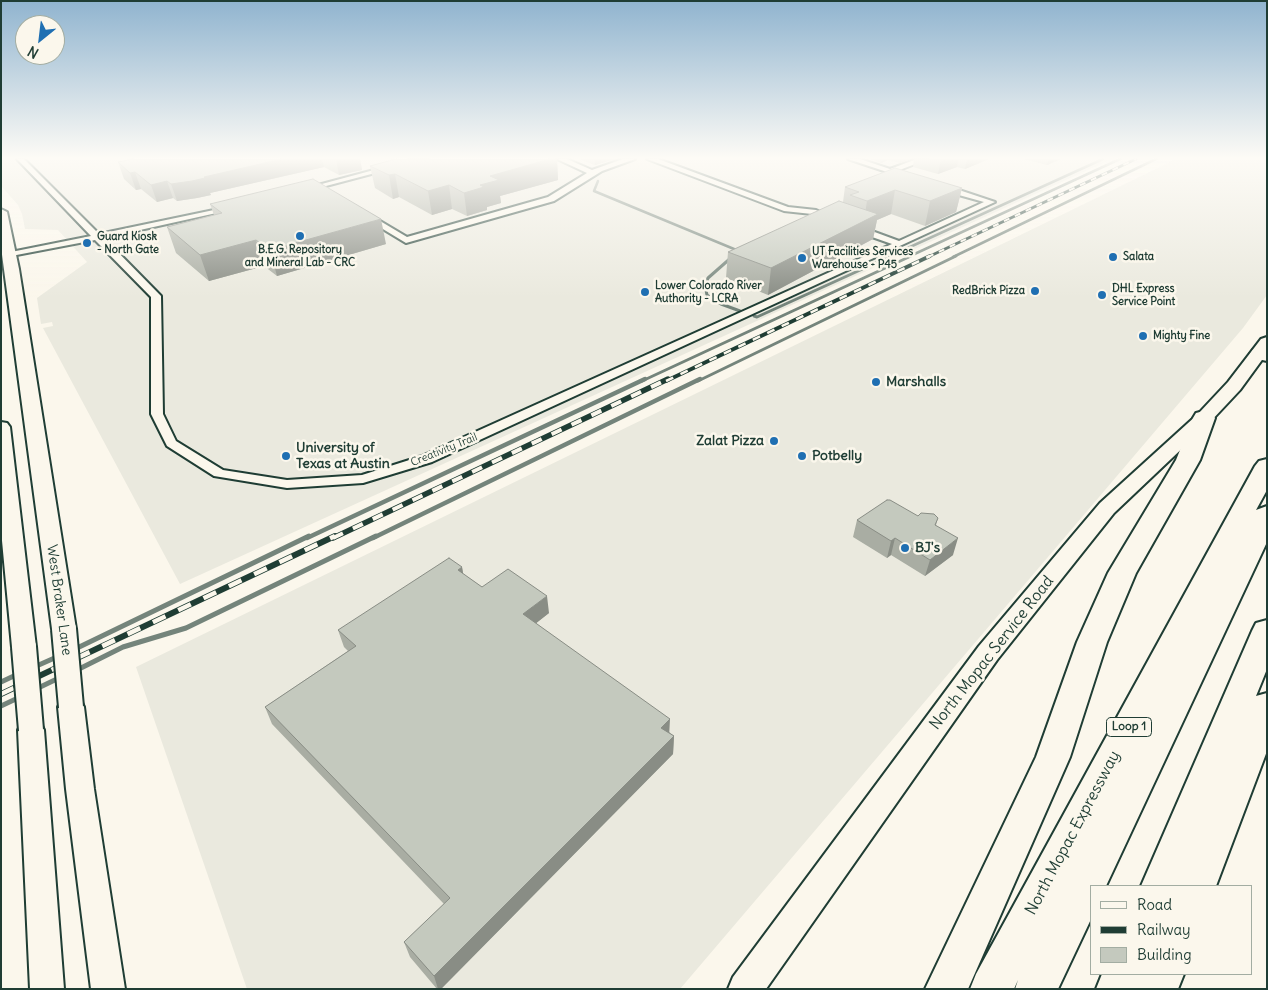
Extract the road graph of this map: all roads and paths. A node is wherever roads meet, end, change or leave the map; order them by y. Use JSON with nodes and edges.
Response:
{"nodes":[{"id":1,"x":67,"y":205,"type":"edge"},
{"id":2,"x":241,"y":205,"type":"edge"},
{"id":3,"x":529,"y":205,"type":"edge"},
{"id":4,"x":777,"y":205,"type":"edge"},
{"id":5,"x":984,"y":205,"type":"edge"},
{"id":6,"x":1,"y":212,"type":"edge"},
{"id":7,"x":363,"y":214,"type":"edge"},
{"id":8,"x":839,"y":222,"type":"edge"},
{"id":9,"x":848,"y":225,"type":"edge"},
{"id":10,"x":101,"y":239,"type":"junction"},
{"id":11,"x":900,"y":244,"type":"junction"},
{"id":12,"x":6,"y":260,"type":"edge"},
{"id":13,"x":1264,"y":351,"type":"edge"},
{"id":14,"x":1204,"y":418,"type":"junction"},
{"id":15,"x":1,"y":427,"type":"edge"},
{"id":16,"x":1267,"y":466,"type":"edge"},
{"id":17,"x":1267,"y":514,"type":"edge"},
{"id":18,"x":1267,"y":631,"type":"edge"},
{"id":19,"x":1267,"y":706,"type":"edge"},
{"id":20,"x":1160,"y":885,"type":"edge"},
{"id":21,"x":1197,"y":885,"type":"edge"},
{"id":22,"x":1123,"y":975,"type":"edge"},
{"id":23,"x":1163,"y":975,"type":"edge"},
{"id":24,"x":47,"y":989,"type":"edge"},
{"id":25,"x":108,"y":989,"type":"edge"},
{"id":26,"x":745,"y":989,"type":"edge"},
{"id":27,"x":946,"y":989,"type":"edge"},
{"id":28,"x":991,"y":989,"type":"edge"},
{"id":29,"x":1036,"y":989,"type":"edge"},
{"id":30,"x":1117,"y":989,"type":"edge"},
{"id":31,"x":1157,"y":989,"type":"edge"}],
"edges":[{"from":1,"to":10,"type":"street","name":"Creativity Trail"},
{"from":2,"to":10,"type":"street"},
{"from":3,"to":7,"type":"street"},
{"from":4,"to":8,"type":"street"},
{"from":5,"to":11,"type":"street","name":"Creativity Trail"},
{"from":6,"to":12,"type":"main road","name":"West Braker Lane"},
{"from":9,"to":11,"type":"street"},
{"from":10,"to":11,"type":"street","name":"Creativity Trail"},
{"from":10,"to":12,"type":"street"},
{"from":12,"to":25,"type":"main road","name":"West Braker Lane","bridge":true},
{"from":13,"to":14,"type":"main road","name":"North Mopac Service Road"},
{"from":14,"to":26,"type":"main road","name":"North Mopac Service Road"},
{"from":14,"to":27,"type":"highway"},
{"from":15,"to":24,"type":"main road","bridge":true},
{"from":16,"to":28,"type":"highway","name":"North Mopac Expressway","number":"Loop 1"},
{"from":17,"to":29,"type":"highway"},
{"from":18,"to":20,"type":"highway"},
{"from":19,"to":21,"type":"highway"},
{"from":22,"to":30,"type":"highway"},
{"from":23,"to":31,"type":"highway"}]}
